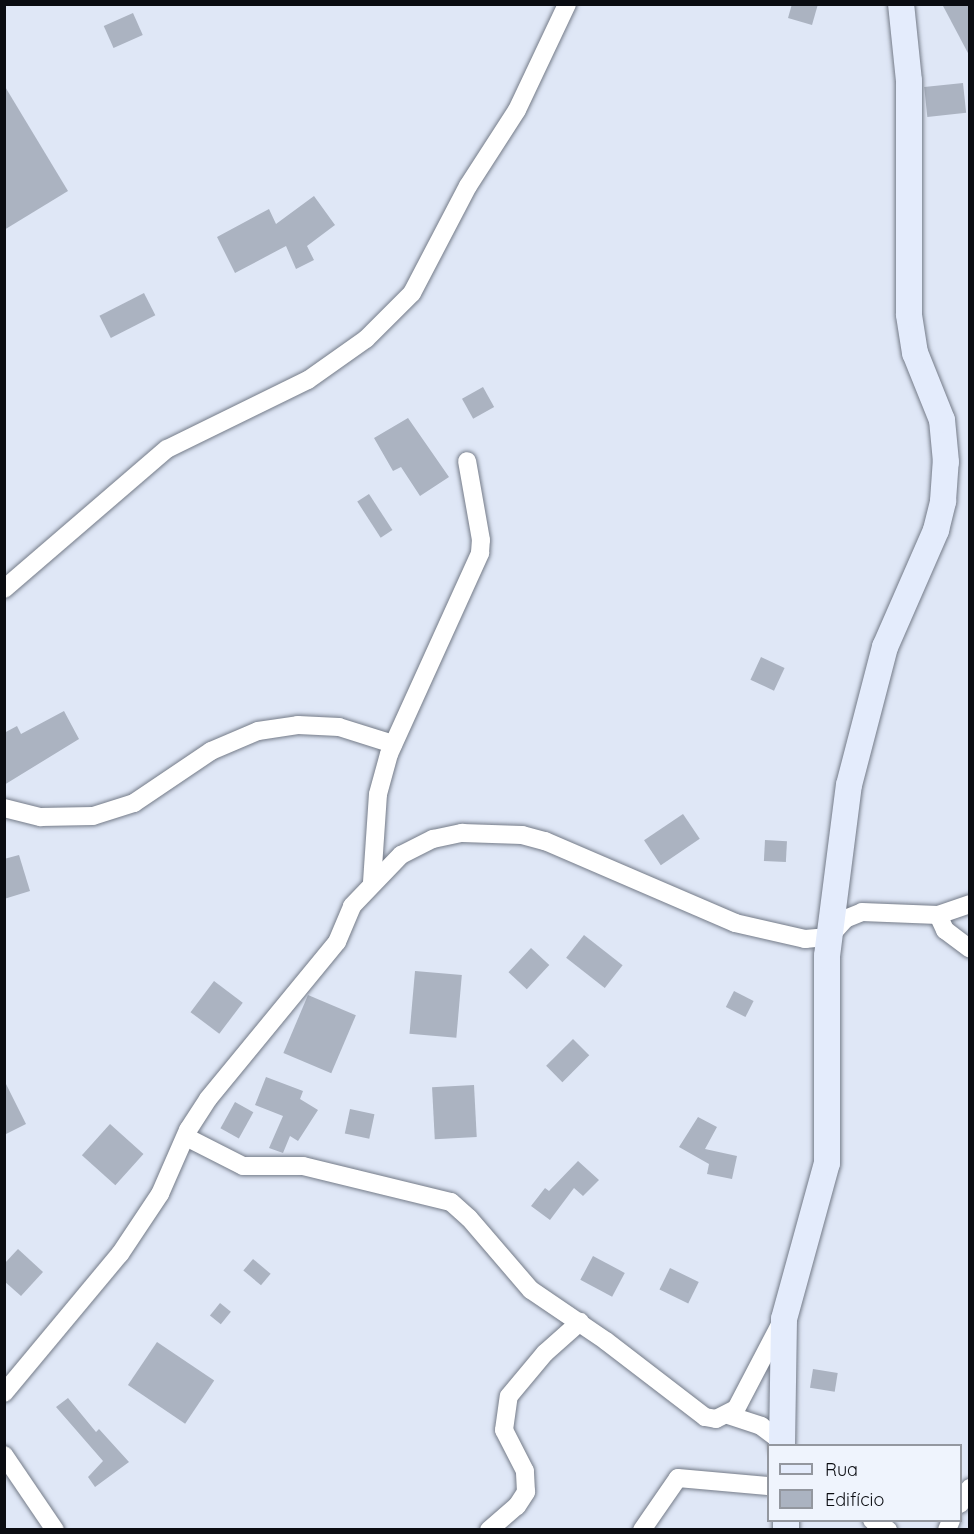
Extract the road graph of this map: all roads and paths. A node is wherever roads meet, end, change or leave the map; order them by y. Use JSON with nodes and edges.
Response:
{"nodes":[{"id":1,"x":567,"y":4,"type":"edge"},
{"id":2,"x":901,"y":4,"type":"edge"},
{"id":3,"x":467,"y":461,"type":"dead end"},
{"id":4,"x":4,"y":589,"type":"edge"},
{"id":5,"x":393,"y":744,"type":"junction"},
{"id":6,"x":4,"y":808,"type":"edge"},
{"id":7,"x":372,"y":882,"type":"junction"},
{"id":8,"x":969,"y":904,"type":"edge"},
{"id":9,"x":938,"y":915,"type":"junction"},
{"id":10,"x":829,"y":936,"type":"junction"},
{"id":11,"x":969,"y":949,"type":"edge"},
{"id":12,"x":186,"y":1137,"type":"junction"},
{"id":13,"x":784,"y":1319,"type":"junction"},
{"id":14,"x":580,"y":1322,"type":"junction"},
{"id":15,"x":4,"y":1393,"type":"edge"},
{"id":16,"x":728,"y":1414,"type":"junction"},
{"id":17,"x":782,"y":1443,"type":"edge"},
{"id":18,"x":4,"y":1455,"type":"edge"},
{"id":19,"x":767,"y":1486,"type":"edge"},
{"id":20,"x":874,"y":1522,"type":"edge"},
{"id":21,"x":55,"y":1530,"type":"edge"},
{"id":22,"x":489,"y":1530,"type":"edge"},
{"id":23,"x":642,"y":1530,"type":"edge"},
{"id":24,"x":888,"y":1530,"type":"edge"}],
"edges":[{"from":1,"to":4,"type":"street"},
{"from":2,"to":10,"type":"street"},
{"from":3,"to":5,"type":"street"},
{"from":5,"to":6,"type":"street"},
{"from":5,"to":7,"type":"street"},
{"from":7,"to":10,"type":"street"},
{"from":7,"to":12,"type":"street"},
{"from":8,"to":9,"type":"street"},
{"from":9,"to":10,"type":"street"},
{"from":9,"to":11,"type":"street"},
{"from":10,"to":13,"type":"street"},
{"from":12,"to":14,"type":"street"},
{"from":12,"to":15,"type":"street"},
{"from":13,"to":16,"type":"street"},
{"from":13,"to":17,"type":"street"},
{"from":14,"to":16,"type":"street"},
{"from":14,"to":22,"type":"street"},
{"from":16,"to":17,"type":"street"},
{"from":18,"to":21,"type":"street"},
{"from":19,"to":23,"type":"street"},
{"from":20,"to":24,"type":"street"}]}
